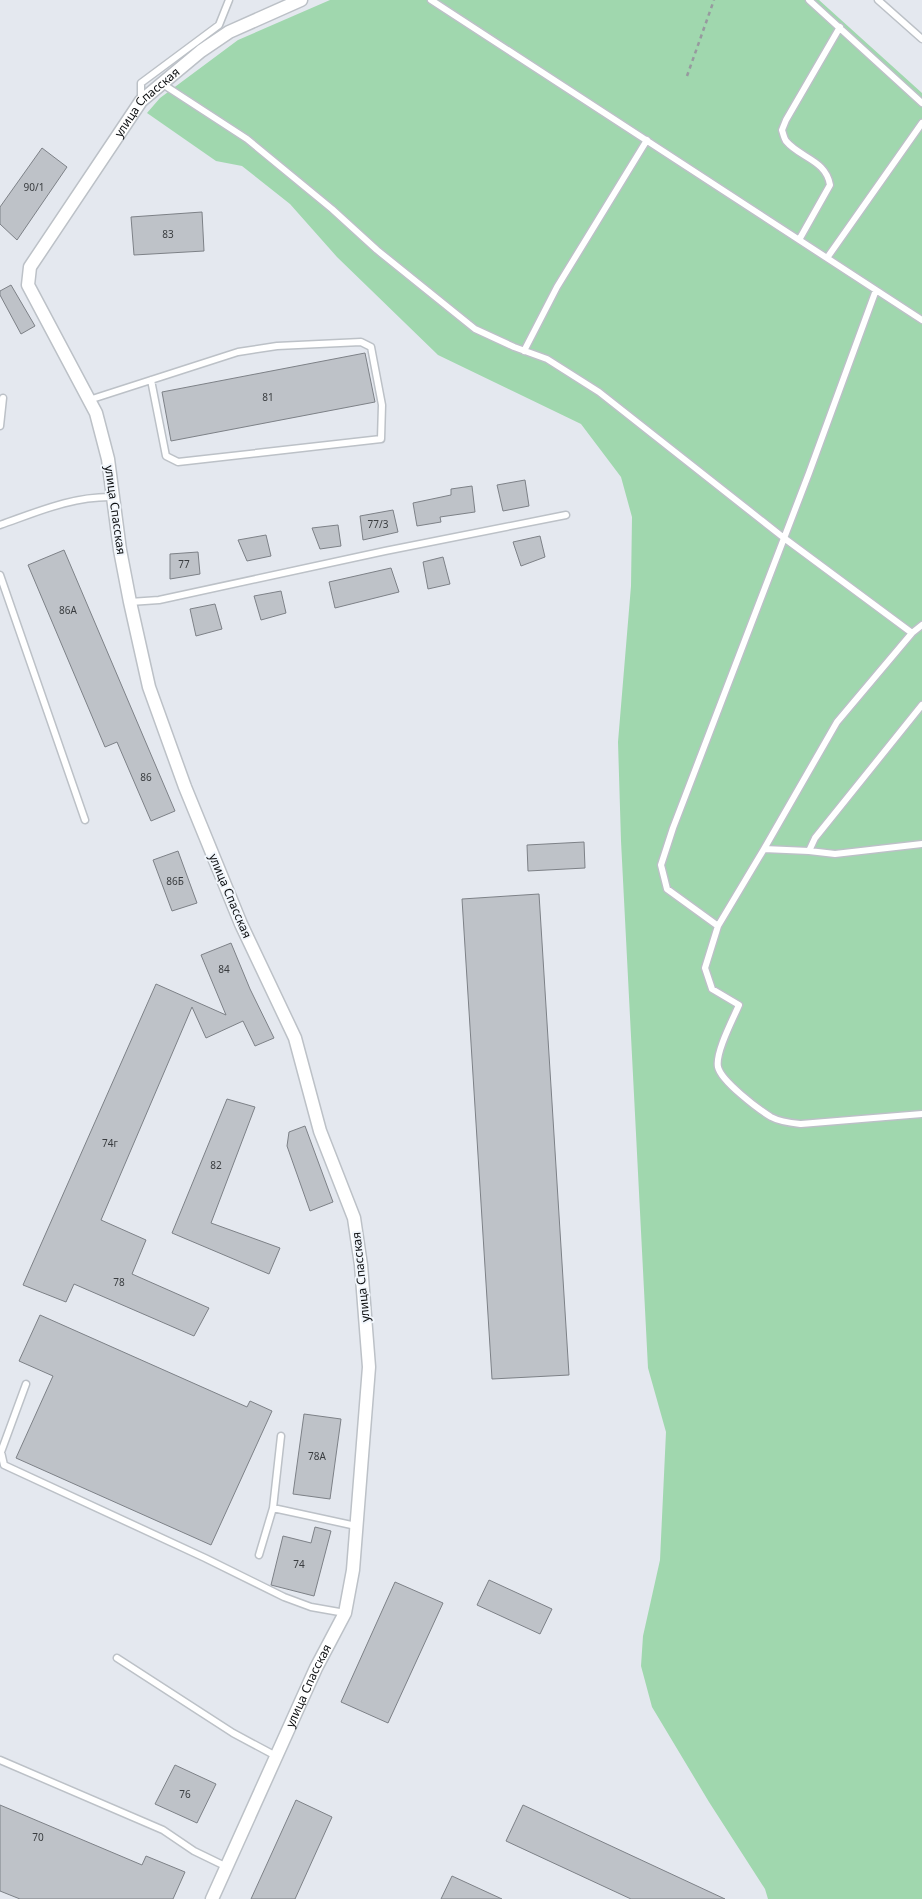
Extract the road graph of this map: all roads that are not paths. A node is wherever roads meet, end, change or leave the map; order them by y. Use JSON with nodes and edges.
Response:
{"nodes":[{"id":1,"x":229,"y":0,"type":"edge"},
{"id":2,"x":301,"y":0,"type":"edge"},
{"id":3,"x":431,"y":0,"type":"edge"},
{"id":4,"x":809,"y":0,"type":"edge"},
{"id":5,"x":878,"y":0,"type":"edge"},
{"id":6,"x":840,"y":27,"type":"junction"},
{"id":7,"x":922,"y":39,"type":"edge"},
{"id":8,"x":161,"y":83,"type":"junction"},
{"id":9,"x":141,"y":101,"type":"junction"},
{"id":10,"x":922,"y":103,"type":"edge"},
{"id":11,"x":922,"y":123,"type":"edge"},
{"id":12,"x":646,"y":140,"type":"junction"},
{"id":13,"x":799,"y":240,"type":"junction"},
{"id":14,"x":827,"y":258,"type":"junction"},
{"id":15,"x":876,"y":290,"type":"junction"},
{"id":16,"x":922,"y":320,"type":"edge"},
{"id":17,"x":524,"y":351,"type":"junction"},
{"id":18,"x":151,"y":380,"type":"junction"},
{"id":19,"x":3,"y":398,"type":"dead end"},
{"id":20,"x":88,"y":400,"type":"junction"},
{"id":21,"x":0,"y":426,"type":"edge"},
{"id":22,"x":113,"y":497,"type":"junction"},
{"id":23,"x":566,"y":515,"type":"dead end"},
{"id":24,"x":0,"y":524,"type":"edge"},
{"id":25,"x":784,"y":538,"type":"junction"},
{"id":26,"x":0,"y":575,"type":"edge"},
{"id":27,"x":130,"y":602,"type":"junction"},
{"id":28,"x":922,"y":625,"type":"edge"},
{"id":29,"x":912,"y":633,"type":"junction"},
{"id":30,"x":922,"y":705,"type":"edge"},
{"id":31,"x":85,"y":820,"type":"dead end"},
{"id":32,"x":922,"y":844,"type":"edge"},
{"id":33,"x":764,"y":849,"type":"junction"},
{"id":34,"x":809,"y":851,"type":"junction"},
{"id":35,"x":718,"y":926,"type":"junction"},
{"id":36,"x":922,"y":1114,"type":"edge"},
{"id":37,"x":26,"y":1384,"type":"dead end"},
{"id":38,"x":281,"y":1436,"type":"dead end"},
{"id":39,"x":272,"y":1508,"type":"junction"},
{"id":40,"x":356,"y":1526,"type":"junction"},
{"id":41,"x":260,"y":1555,"type":"dead end"},
{"id":42,"x":345,"y":1613,"type":"junction"},
{"id":43,"x":117,"y":1658,"type":"dead end"},
{"id":44,"x":276,"y":1756,"type":"junction"},
{"id":45,"x":0,"y":1760,"type":"edge"},
{"id":46,"x":227,"y":1867,"type":"junction"},
{"id":47,"x":212,"y":1899,"type":"edge"}],
"edges":[{"from":1,"to":9,"type":"lane"},
{"from":2,"to":8,"type":"street","name":"улица Спасская"},
{"from":3,"to":12,"type":"lane"},
{"from":4,"to":6,"type":"lane"},
{"from":5,"to":7,"type":"lane"},
{"from":6,"to":10,"type":"lane"},
{"from":6,"to":13,"type":"lane"},
{"from":8,"to":9,"type":"street","name":"улица Спасская"},
{"from":8,"to":17,"type":"lane"},
{"from":9,"to":20,"type":"street","name":"улица Спасская"},
{"from":11,"to":14,"type":"lane"},
{"from":12,"to":13,"type":"lane"},
{"from":12,"to":17,"type":"lane"},
{"from":13,"to":14,"type":"lane"},
{"from":14,"to":15,"type":"lane"},
{"from":15,"to":16,"type":"lane"},
{"from":15,"to":25,"type":"lane"},
{"from":17,"to":25,"type":"lane"},
{"from":18,"to":18,"type":"lane"},
{"from":18,"to":20,"type":"lane"},
{"from":19,"to":21,"type":"lane"},
{"from":20,"to":22,"type":"street","name":"улица Спасская"},
{"from":22,"to":24,"type":"lane"},
{"from":22,"to":27,"type":"street","name":"улица Спасская"},
{"from":23,"to":27,"type":"lane"},
{"from":25,"to":29,"type":"lane"},
{"from":25,"to":35,"type":"lane"},
{"from":26,"to":31,"type":"lane"},
{"from":27,"to":40,"type":"street","name":"улица Спасская"},
{"from":28,"to":29,"type":"lane"},
{"from":29,"to":33,"type":"lane"},
{"from":30,"to":34,"type":"lane"},
{"from":32,"to":34,"type":"lane"},
{"from":33,"to":34,"type":"lane"},
{"from":33,"to":35,"type":"lane"},
{"from":35,"to":36,"type":"lane"},
{"from":37,"to":42,"type":"lane"},
{"from":38,"to":39,"type":"lane"},
{"from":39,"to":40,"type":"lane"},
{"from":39,"to":41,"type":"lane"},
{"from":40,"to":42,"type":"street","name":"улица Спасская"},
{"from":42,"to":44,"type":"street","name":"улица Спасская"},
{"from":43,"to":44,"type":"lane"},
{"from":44,"to":46,"type":"street","name":"улица Спасская"},
{"from":45,"to":46,"type":"lane"},
{"from":46,"to":47,"type":"street","name":"улица Спасская"}]}
